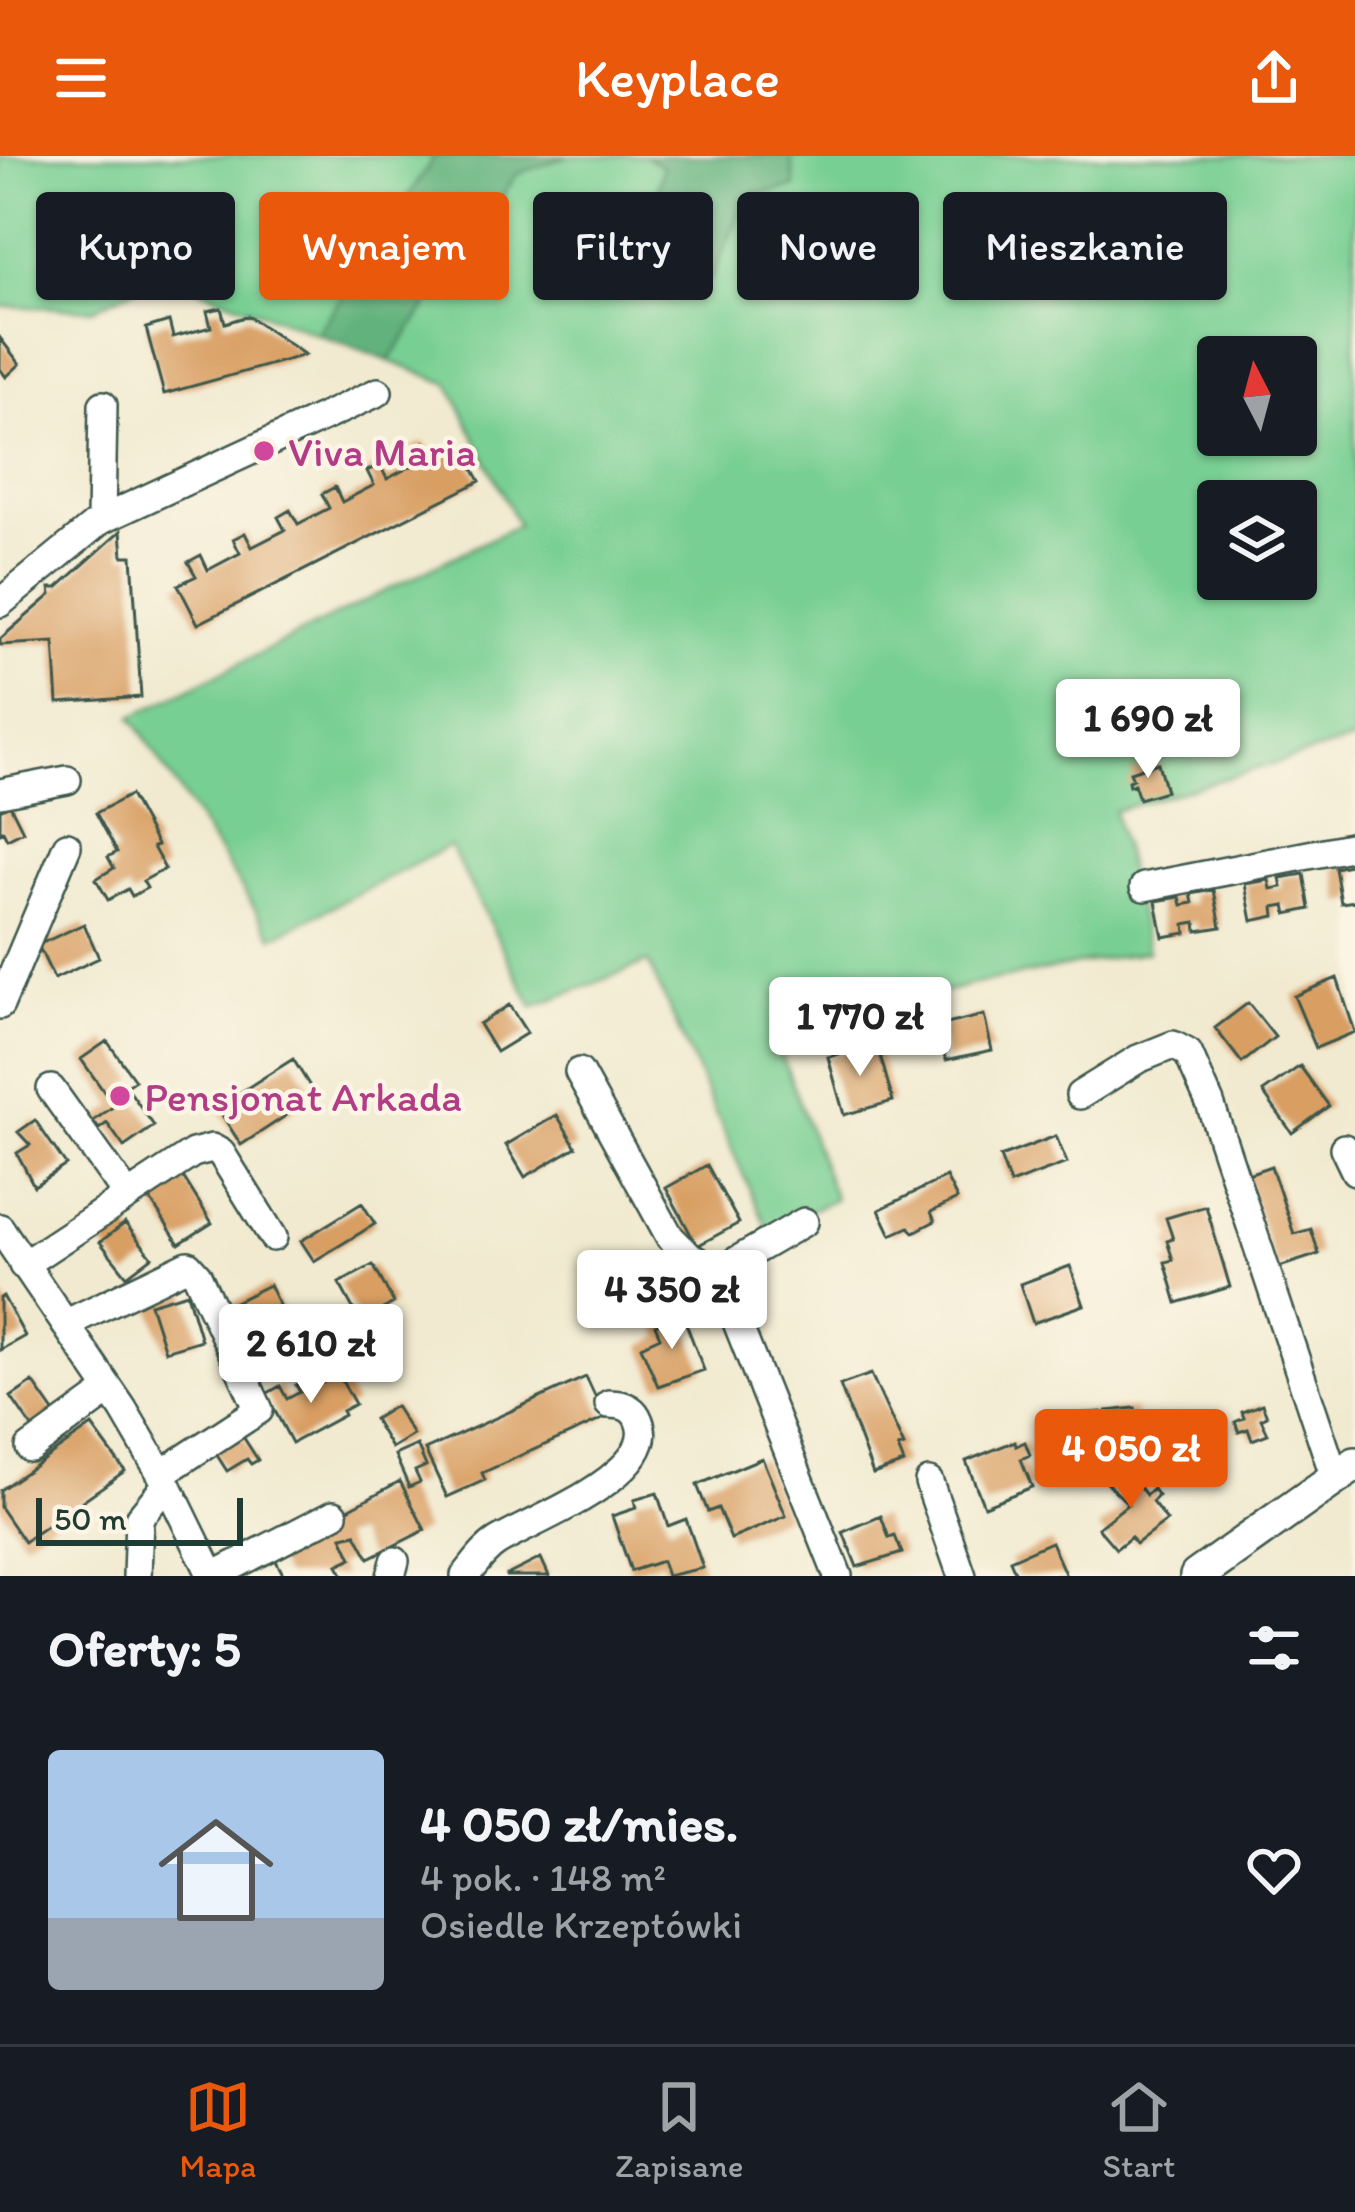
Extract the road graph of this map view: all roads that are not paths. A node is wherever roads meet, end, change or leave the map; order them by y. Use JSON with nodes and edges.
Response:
{"nodes":[{"id":1,"x":378,"y":392,"type":"dead end"},
{"id":2,"x":103,"y":405,"type":"dead end"},
{"id":3,"x":101,"y":520,"type":"junction"},
{"id":4,"x":0,"y":603,"type":"edge"},
{"id":5,"x":67,"y":780,"type":"dead end"},
{"id":6,"x":0,"y":793,"type":"edge"},
{"id":7,"x":67,"y":845,"type":"dead end"},
{"id":8,"x":1355,"y":846,"type":"edge"},
{"id":9,"x":1144,"y":886,"type":"dead end"},
{"id":10,"x":0,"y":1005,"type":"edge"},
{"id":11,"x":579,"y":1072,"type":"dead end"},
{"id":12,"x":51,"y":1089,"type":"dead end"},
{"id":13,"x":1080,"y":1095,"type":"dead end"},
{"id":14,"x":128,"y":1196,"type":"junction"},
{"id":15,"x":804,"y":1222,"type":"dead end"},
{"id":16,"x":0,"y":1228,"type":"edge"},
{"id":17,"x":273,"y":1238,"type":"dead end"},
{"id":18,"x":23,"y":1265,"type":"junction"},
{"id":19,"x":717,"y":1272,"type":"junction"},
{"id":20,"x":65,"y":1324,"type":"junction"},
{"id":21,"x":110,"y":1390,"type":"junction"},
{"id":22,"x":609,"y":1404,"type":"dead end"},
{"id":23,"x":30,"y":1448,"type":"dead end"},
{"id":24,"x":1345,"y":1471,"type":"edge"},
{"id":25,"x":164,"y":1479,"type":"junction"},
{"id":26,"x":929,"y":1482,"type":"dead end"},
{"id":27,"x":334,"y":1514,"type":"dead end"},
{"id":28,"x":1216,"y":1570,"type":"edge"},
{"id":29,"x":136,"y":1576,"type":"edge"},
{"id":30,"x":212,"y":1576,"type":"edge"},
{"id":31,"x":465,"y":1576,"type":"edge"},
{"id":32,"x":838,"y":1576,"type":"edge"},
{"id":33,"x":962,"y":1576,"type":"edge"}],
"edges":[{"from":1,"to":3,"type":"street"},
{"from":2,"to":3,"type":"street"},
{"from":3,"to":4,"type":"street"},
{"from":5,"to":6,"type":"street"},
{"from":7,"to":10,"type":"street"},
{"from":8,"to":9,"type":"street"},
{"from":11,"to":19,"type":"street"},
{"from":12,"to":14,"type":"street"},
{"from":13,"to":24,"type":"street"},
{"from":14,"to":17,"type":"street"},
{"from":14,"to":18,"type":"street"},
{"from":15,"to":19,"type":"street"},
{"from":16,"to":18,"type":"street"},
{"from":18,"to":20,"type":"street"},
{"from":19,"to":32,"type":"street"},
{"from":20,"to":21,"type":"street"},
{"from":20,"to":25,"type":"street"},
{"from":21,"to":23,"type":"street"},
{"from":21,"to":25,"type":"street"},
{"from":22,"to":31,"type":"street"},
{"from":24,"to":28,"type":"main road"},
{"from":25,"to":29,"type":"street"},
{"from":25,"to":30,"type":"street"},
{"from":26,"to":33,"type":"street"},
{"from":27,"to":30,"type":"street"}]}
